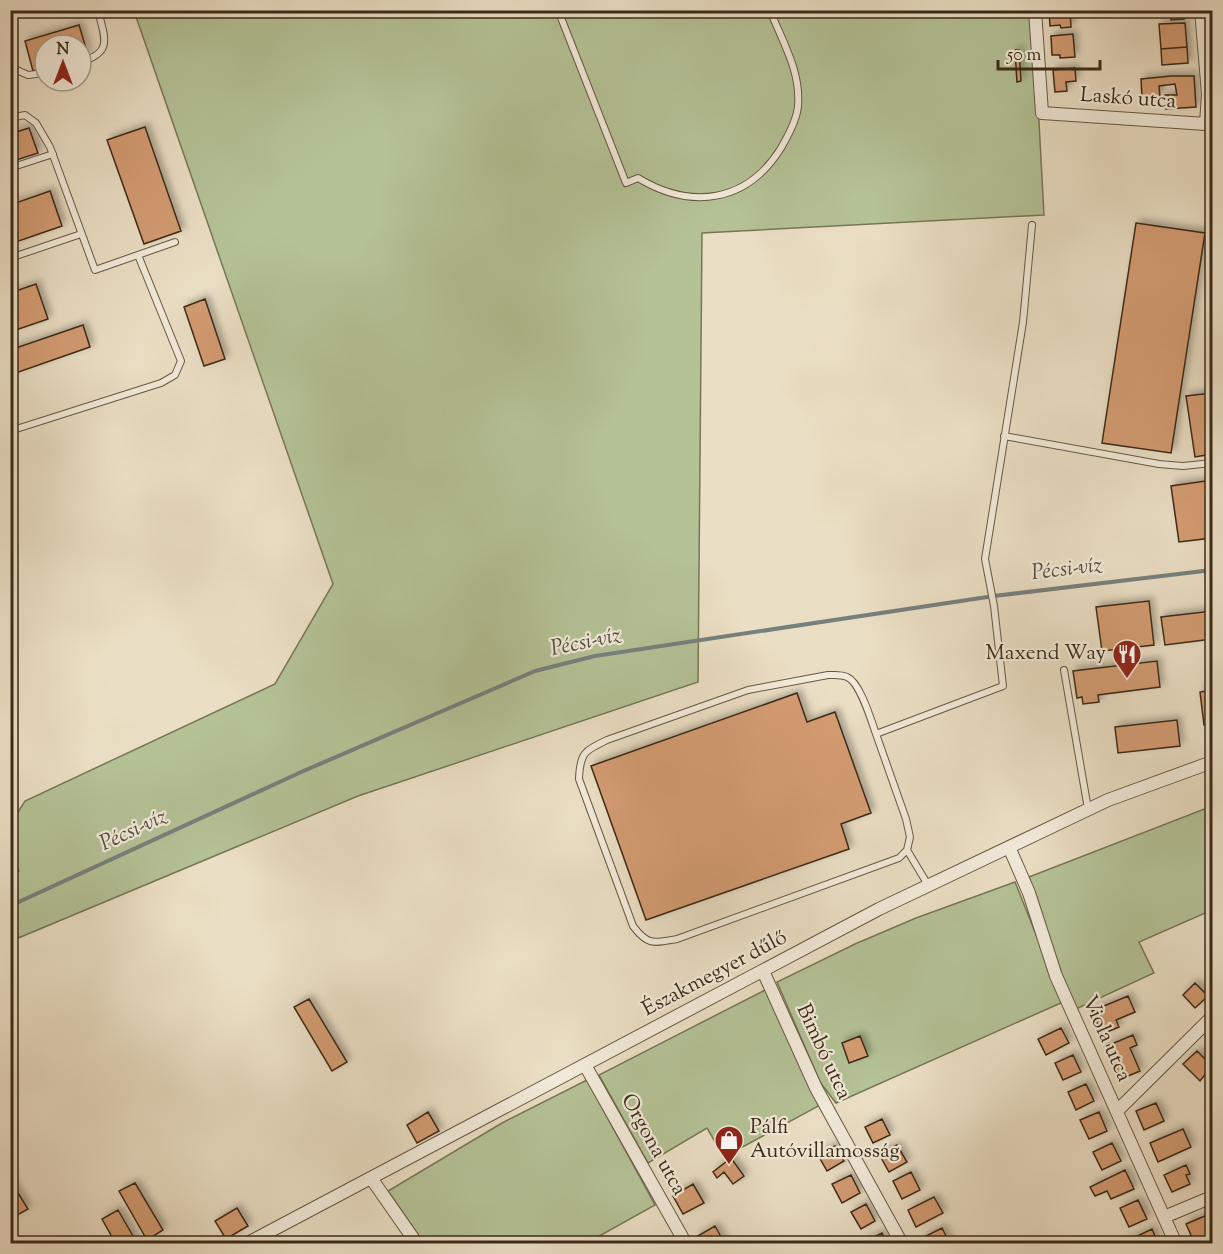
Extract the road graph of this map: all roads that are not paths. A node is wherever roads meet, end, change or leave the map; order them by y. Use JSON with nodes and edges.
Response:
{"nodes":[{"id":1,"x":98,"y":10,"type":"edge"},
{"id":2,"x":558,"y":10,"type":"edge"},
{"id":3,"x":770,"y":10,"type":"edge"},
{"id":4,"x":1035,"y":10,"type":"edge"},
{"id":5,"x":1201,"y":10,"type":"edge"},
{"id":6,"x":93,"y":57,"type":"edge"},
{"id":7,"x":10,"y":67,"type":"edge"},
{"id":8,"x":33,"y":74,"type":"edge"},
{"id":9,"x":10,"y":118,"type":"edge"},
{"id":10,"x":53,"y":154,"type":"junction"},
{"id":11,"x":10,"y":168,"type":"edge"},
{"id":12,"x":1032,"y":225,"type":"dead end"},
{"id":13,"x":81,"y":234,"type":"junction"},
{"id":14,"x":175,"y":242,"type":"dead end"},
{"id":15,"x":138,"y":255,"type":"junction"},
{"id":16,"x":10,"y":258,"type":"edge"},
{"id":17,"x":10,"y":431,"type":"edge"},
{"id":18,"x":1004,"y":436,"type":"junction"},
{"id":19,"x":1212,"y":463,"type":"edge"},
{"id":20,"x":1064,"y":670,"type":"dead end"},
{"id":21,"x":876,"y":734,"type":"junction"},
{"id":22,"x":1212,"y":762,"type":"edge"},
{"id":23,"x":1088,"y":809,"type":"junction"},
{"id":24,"x":1009,"y":847,"type":"junction"},
{"id":25,"x":907,"y":850,"type":"junction"},
{"id":26,"x":928,"y":885,"type":"junction"},
{"id":27,"x":763,"y":971,"type":"junction"},
{"id":28,"x":1212,"y":1017,"type":"edge"},
{"id":29,"x":585,"y":1065,"type":"junction"},
{"id":30,"x":1117,"y":1111,"type":"junction"},
{"id":31,"x":370,"y":1178,"type":"junction"},
{"id":32,"x":1212,"y":1197,"type":"edge"},
{"id":33,"x":1164,"y":1217,"type":"junction"},
{"id":34,"x":246,"y":1244,"type":"edge"},
{"id":35,"x":417,"y":1244,"type":"edge"},
{"id":36,"x":686,"y":1244,"type":"edge"},
{"id":37,"x":902,"y":1244,"type":"edge"},
{"id":38,"x":1176,"y":1244,"type":"edge"}],
"edges":[{"from":1,"to":6,"type":"lane"},
{"from":2,"to":3,"type":"lane"},
{"from":4,"to":5,"type":"street","name":"Laskó utca"},
{"from":7,"to":8,"type":"lane"},
{"from":9,"to":10,"type":"lane"},
{"from":10,"to":11,"type":"lane"},
{"from":10,"to":13,"type":"lane"},
{"from":12,"to":18,"type":"lane"},
{"from":13,"to":15,"type":"lane"},
{"from":13,"to":16,"type":"lane"},
{"from":14,"to":15,"type":"lane"},
{"from":15,"to":17,"type":"lane"},
{"from":18,"to":19,"type":"lane"},
{"from":18,"to":21,"type":"lane"},
{"from":20,"to":23,"type":"lane"},
{"from":21,"to":25,"type":"lane"},
{"from":21,"to":25,"type":"lane"},
{"from":22,"to":23,"type":"street","name":"Északmegyer dűlő"},
{"from":23,"to":24,"type":"street","name":"Északmegyer dűlő"},
{"from":24,"to":26,"type":"street","name":"Északmegyer dűlő"},
{"from":24,"to":30,"type":"street","name":"Viola utca"},
{"from":25,"to":26,"type":"lane"},
{"from":26,"to":27,"type":"street","name":"Északmegyer dűlő"},
{"from":27,"to":29,"type":"street","name":"Északmegyer dűlő"},
{"from":27,"to":37,"type":"street","name":"Bimbó utca"},
{"from":28,"to":30,"type":"street"},
{"from":29,"to":31,"type":"street","name":"Északmegyer dűlő"},
{"from":29,"to":36,"type":"street","name":"Orgona utca"},
{"from":30,"to":33,"type":"street","name":"Viola utca"},
{"from":31,"to":34,"type":"street","name":"Északmegyer dűlő"},
{"from":31,"to":35,"type":"street"},
{"from":32,"to":33,"type":"street"},
{"from":33,"to":38,"type":"street","name":"Viola utca"}]}
